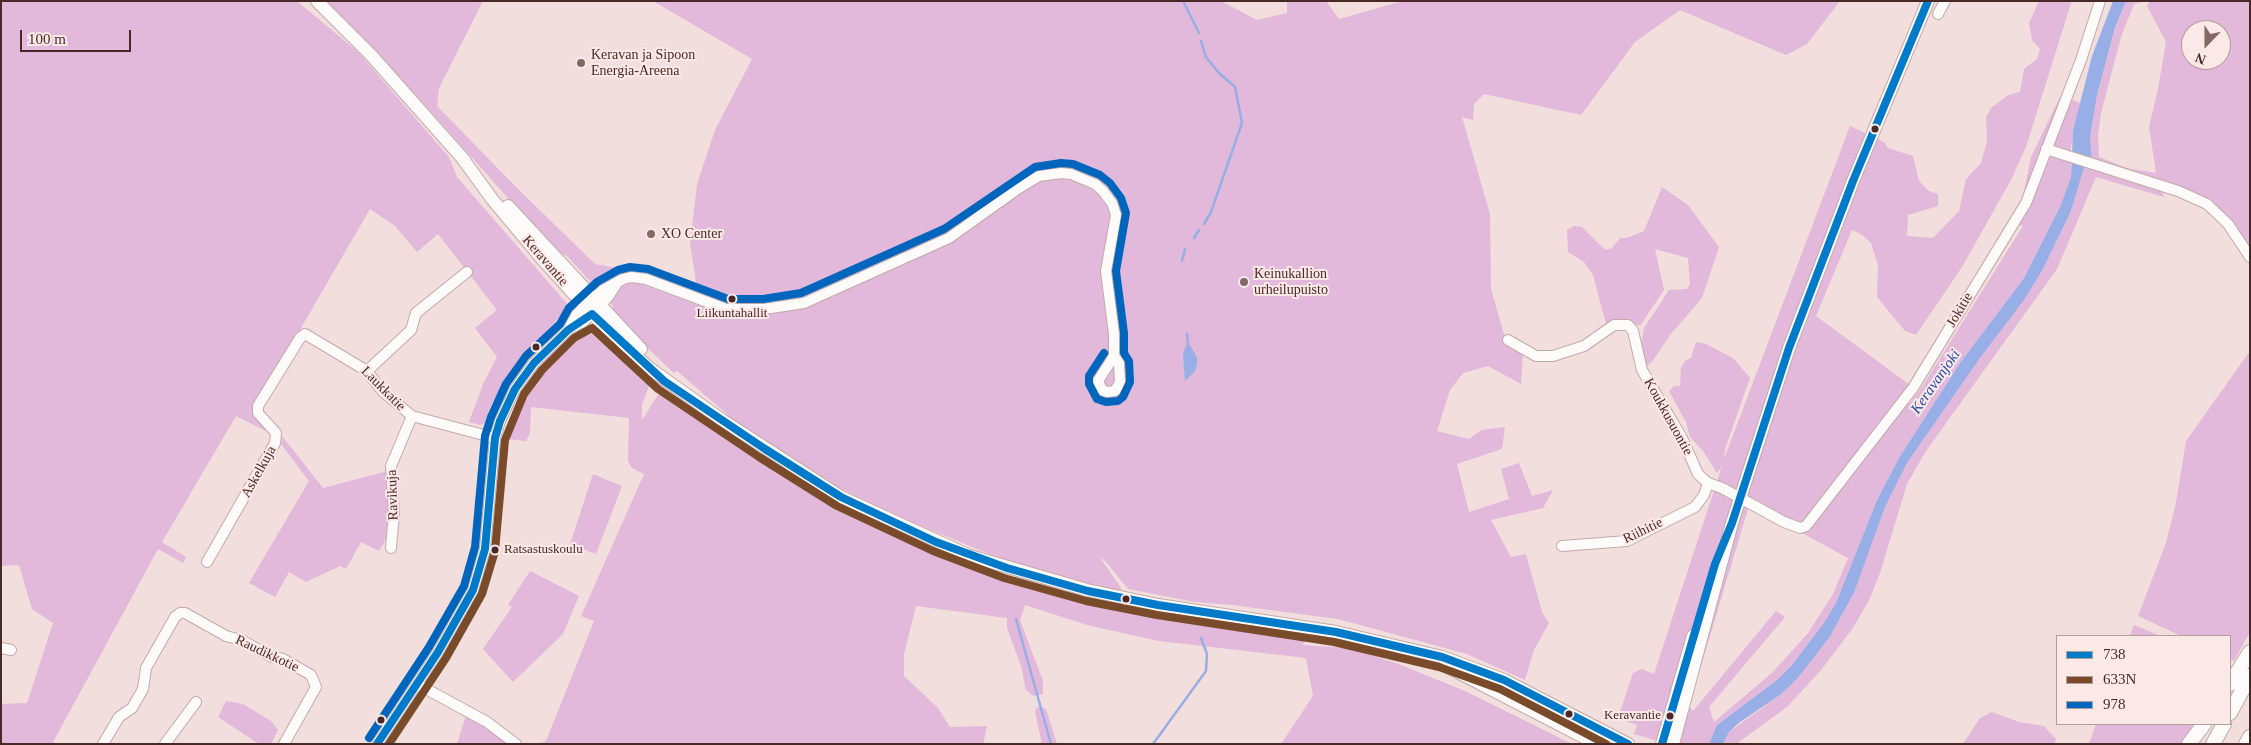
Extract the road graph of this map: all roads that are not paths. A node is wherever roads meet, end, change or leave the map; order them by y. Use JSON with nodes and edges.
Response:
{"nodes":[{"id":1,"x":317,"y":1,"type":"edge"},
{"id":2,"x":1928,"y":1,"type":"edge"},
{"id":3,"x":1945,"y":1,"type":"edge"},
{"id":4,"x":2100,"y":1,"type":"edge"},
{"id":5,"x":1938,"y":14,"type":"dead end"},
{"id":6,"x":2046,"y":149,"type":"junction"},
{"id":7,"x":2250,"y":257,"type":"edge"},
{"id":8,"x":467,"y":272,"type":"dead end"},
{"id":9,"x":592,"y":306,"type":"junction"},
{"id":10,"x":305,"y":334,"type":"joint"},
{"id":11,"x":1508,"y":340,"type":"dead end"},
{"id":12,"x":1114,"y":356,"type":"dead end"},
{"id":13,"x":367,"y":371,"type":"junction"},
{"id":14,"x":412,"y":416,"type":"junction"},
{"id":15,"x":495,"y":438,"type":"junction"},
{"id":16,"x":1708,"y":483,"type":"junction"},
{"id":17,"x":1739,"y":498,"type":"junction"},
{"id":18,"x":1732,"y":523,"type":"junction"},
{"id":19,"x":1562,"y":546,"type":"dead end"},
{"id":20,"x":391,"y":548,"type":"dead end"},
{"id":21,"x":207,"y":562,"type":"dead end"},
{"id":22,"x":1417,"y":651,"type":"junction"},
{"id":23,"x":2250,"y":652,"type":"edge"},
{"id":24,"x":2250,"y":676,"type":"edge"},
{"id":25,"x":2231,"y":682,"type":"edge"},
{"id":26,"x":416,"y":684,"type":"junction"},
{"id":27,"x":196,"y":702,"type":"dead end"},
{"id":28,"x":2231,"y":711,"type":"edge"},
{"id":29,"x":2203,"y":725,"type":"edge"},
{"id":30,"x":2223,"y":725,"type":"edge"},
{"id":31,"x":2250,"y":737,"type":"edge"},
{"id":32,"x":104,"y":744,"type":"edge"},
{"id":33,"x":165,"y":744,"type":"edge"},
{"id":34,"x":284,"y":744,"type":"edge"},
{"id":35,"x":377,"y":744,"type":"edge"},
{"id":36,"x":516,"y":744,"type":"edge"},
{"id":37,"x":1597,"y":744,"type":"edge"},
{"id":38,"x":1628,"y":744,"type":"edge"},
{"id":39,"x":1662,"y":744,"type":"edge"},
{"id":40,"x":1673,"y":744,"type":"edge"},
{"id":41,"x":2188,"y":744,"type":"edge"},
{"id":42,"x":2213,"y":744,"type":"edge"},
{"id":43,"x":2246,"y":744,"type":"edge"}],
"edges":[{"from":1,"to":9,"type":"main road","name":"Keravantie"},
{"from":2,"to":17,"type":"main road"},
{"from":3,"to":5,"type":"street"},
{"from":4,"to":6,"type":"street","name":"Jokitie"},
{"from":6,"to":7,"type":"street"},
{"from":6,"to":17,"type":"street","name":"Jokitie"},
{"from":8,"to":13,"type":"street"},
{"from":9,"to":12,"type":"street"},
{"from":9,"to":15,"type":"street"},
{"from":9,"to":22,"type":"main road","name":"Keravantie"},
{"from":10,"to":13,"type":"street","name":"Laukkatie"},
{"from":10,"to":21,"type":"street","name":"Askelkuja"},
{"from":11,"to":16,"type":"street","name":"Koukkusuontie"},
{"from":13,"to":14,"type":"street","name":"Laukkatie"},
{"from":14,"to":15,"type":"street","name":"Laukkatie"},
{"from":14,"to":20,"type":"street","name":"Ravikuja"},
{"from":15,"to":26,"type":"street"},
{"from":16,"to":17,"type":"street","name":"Koukkusuontie"},
{"from":16,"to":19,"type":"street","name":"Riihitie"},
{"from":17,"to":18,"type":"main road"},
{"from":18,"to":39,"type":"main road"},
{"from":18,"to":40,"type":"main road"},
{"from":22,"to":37,"type":"main road","name":"Keravantie"},
{"from":22,"to":38,"type":"main road","name":"Keravantie"},
{"from":23,"to":25,"type":"highway"},
{"from":24,"to":28,"type":"highway"},
{"from":26,"to":35,"type":"street"},
{"from":26,"to":36,"type":"street"},
{"from":27,"to":33,"type":"street"},
{"from":29,"to":41,"type":"highway"},
{"from":30,"to":42,"type":"highway"},
{"from":31,"to":43,"type":"highway"},
{"from":32,"to":34,"type":"street","name":"Raudikkotie"}]}
